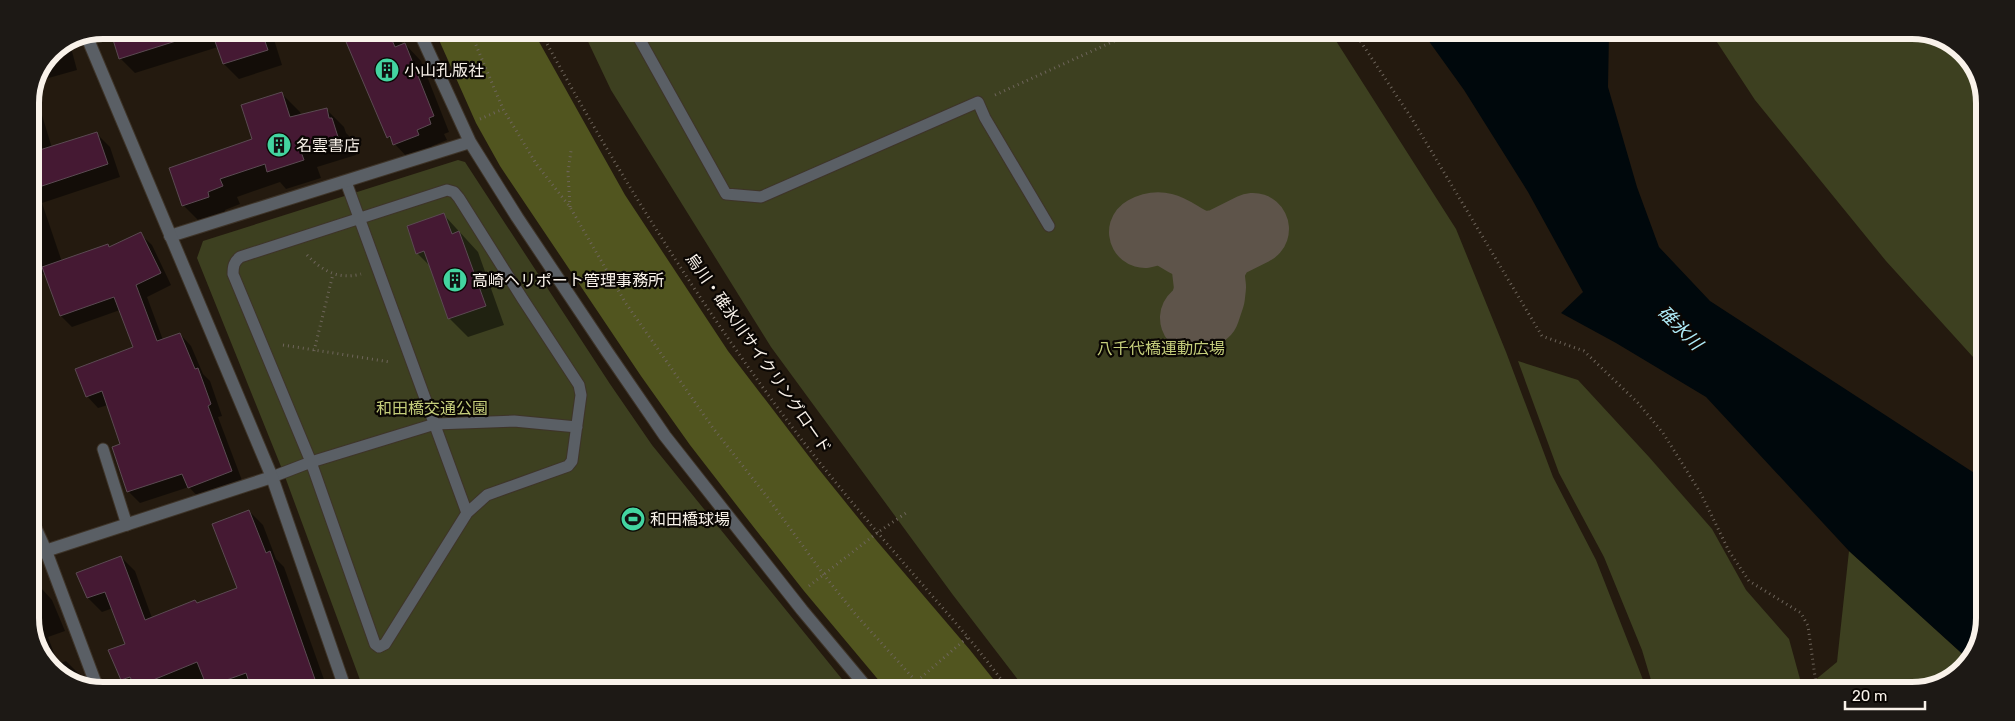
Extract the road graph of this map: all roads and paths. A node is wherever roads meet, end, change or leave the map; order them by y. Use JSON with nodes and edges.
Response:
{"nodes":[{"id":1,"x":423,"y":39,"type":"edge"},
{"id":2,"x":473,"y":39,"type":"edge"},
{"id":3,"x":544,"y":39,"type":"edge"},
{"id":4,"x":639,"y":39,"type":"edge"},
{"id":5,"x":1118,"y":39,"type":"edge"},
{"id":6,"x":1359,"y":39,"type":"edge"},
{"id":7,"x":89,"y":41,"type":"edge"},
{"id":8,"x":978,"y":102,"type":"junction"},
{"id":9,"x":470,"y":142,"type":"junction"},
{"id":10,"x":571,"y":151,"type":"dead end"},
{"id":11,"x":346,"y":182,"type":"junction"},
{"id":12,"x":570,"y":207,"type":"junction"},
{"id":13,"x":359,"y":217,"type":"junction"},
{"id":14,"x":1049,"y":226,"type":"dead end"},
{"id":15,"x":170,"y":236,"type":"junction"},
{"id":16,"x":300,"y":238,"type":"junction"},
{"id":17,"x":378,"y":268,"type":"junction"},
{"id":18,"x":333,"y":274,"type":"junction"},
{"id":19,"x":260,"y":342,"type":"junction"},
{"id":20,"x":314,"y":351,"type":"junction"},
{"id":21,"x":412,"y":365,"type":"junction"},
{"id":22,"x":435,"y":424,"type":"junction"},
{"id":23,"x":577,"y":427,"type":"junction"},
{"id":24,"x":103,"y":449,"type":"dead end"},
{"id":25,"x":311,"y":462,"type":"junction"},
{"id":26,"x":272,"y":477,"type":"junction"},
{"id":27,"x":467,"y":513,"type":"junction"},
{"id":28,"x":906,"y":513,"type":"dead end"},
{"id":29,"x":127,"y":525,"type":"junction"},
{"id":30,"x":877,"y":533,"type":"junction"},
{"id":31,"x":39,"y":536,"type":"edge"},
{"id":32,"x":46,"y":552,"type":"junction"},
{"id":33,"x":39,"y":554,"type":"edge"},
{"id":34,"x":824,"y":575,"type":"junction"},
{"id":35,"x":968,"y":637,"type":"junction"},
{"id":36,"x":95,"y":681,"type":"edge"},
{"id":37,"x":917,"y":681,"type":"joint"},
{"id":38,"x":343,"y":682,"type":"edge"},
{"id":39,"x":862,"y":682,"type":"edge"},
{"id":40,"x":1003,"y":682,"type":"edge"},
{"id":41,"x":1816,"y":682,"type":"edge"}],
"edges":[{"from":1,"to":9,"type":"street"},
{"from":2,"to":12,"type":"path"},
{"from":3,"to":30,"type":"path","name":"烏川・碓氷川サイクリングロード"},
{"from":4,"to":8,"type":"lane"},
{"from":5,"to":8,"type":"path"},
{"from":6,"to":41,"type":"path"},
{"from":7,"to":15,"type":"street"},
{"from":8,"to":14,"type":"lane"},
{"from":9,"to":11,"type":"street"},
{"from":9,"to":39,"type":"street"},
{"from":10,"to":12,"type":"path"},
{"from":11,"to":13,"type":"lane"},
{"from":11,"to":15,"type":"street"},
{"from":12,"to":34,"type":"path"},
{"from":13,"to":16,"type":"lane"},
{"from":13,"to":17,"type":"lane"},
{"from":13,"to":23,"type":"lane"},
{"from":15,"to":26,"type":"street"},
{"from":16,"to":18,"type":"path"},
{"from":16,"to":19,"type":"lane"},
{"from":17,"to":18,"type":"path"},
{"from":17,"to":21,"type":"lane"},
{"from":18,"to":20,"type":"path"},
{"from":19,"to":20,"type":"path"},
{"from":19,"to":25,"type":"lane"},
{"from":20,"to":21,"type":"path"},
{"from":21,"to":22,"type":"lane"},
{"from":22,"to":23,"type":"lane"},
{"from":22,"to":25,"type":"lane"},
{"from":22,"to":27,"type":"lane"},
{"from":23,"to":27,"type":"lane"},
{"from":24,"to":29,"type":"lane"},
{"from":25,"to":26,"type":"lane"},
{"from":25,"to":27,"type":"lane"},
{"from":26,"to":29,"type":"street"},
{"from":26,"to":38,"type":"street"},
{"from":28,"to":30,"type":"path"},
{"from":29,"to":32,"type":"street"},
{"from":30,"to":34,"type":"path"},
{"from":30,"to":35,"type":"path","name":"烏川・碓氷川サイクリングロード"},
{"from":31,"to":32,"type":"street"},
{"from":32,"to":33,"type":"street"},
{"from":32,"to":36,"type":"street"},
{"from":34,"to":37,"type":"path"},
{"from":35,"to":37,"type":"path"},
{"from":35,"to":40,"type":"path","name":"烏川・碓氷川サイクリングロード"}]}
